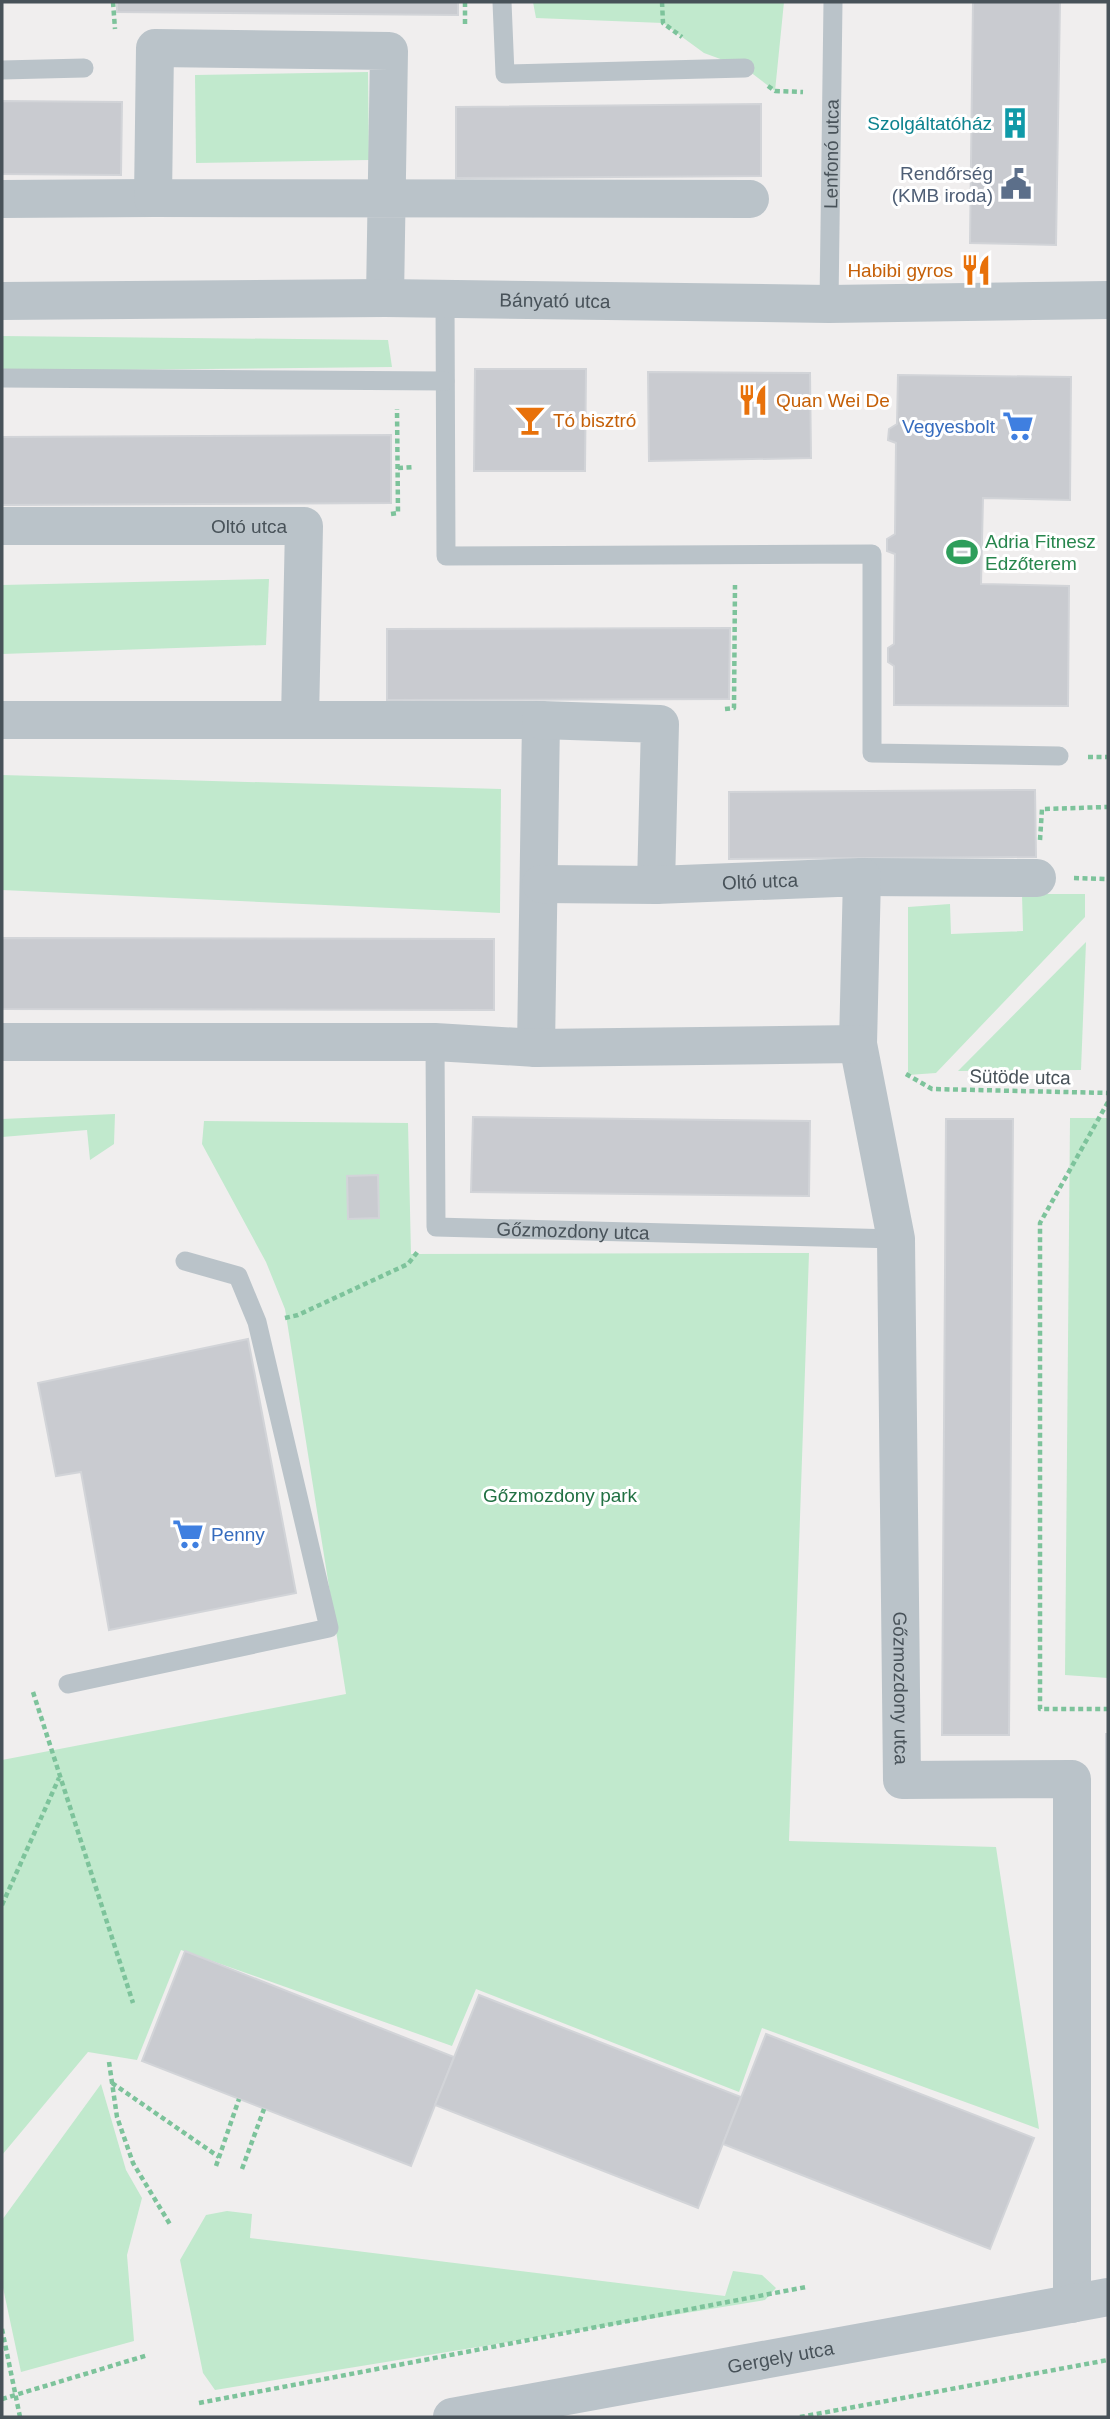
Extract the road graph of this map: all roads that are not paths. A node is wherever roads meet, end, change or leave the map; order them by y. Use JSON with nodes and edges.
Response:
{"nodes":[{"id":1,"x":502,"y":2,"type":"edge"},
{"id":2,"x":833,"y":2,"type":"edge"},
{"id":3,"x":84,"y":68,"type":"dead end"},
{"id":4,"x":745,"y":68,"type":"dead end"},
{"id":5,"x":2,"y":70,"type":"edge"},
{"id":6,"x":153,"y":198,"type":"junction"},
{"id":7,"x":2,"y":199,"type":"edge"},
{"id":8,"x":750,"y":199,"type":"dead end"},
{"id":9,"x":385,"y":200,"type":"junction"},
{"id":10,"x":385,"y":298,"type":"junction"},
{"id":11,"x":445,"y":298,"type":"junction"},
{"id":12,"x":1108,"y":300,"type":"edge"},
{"id":13,"x":2,"y":301,"type":"edge"},
{"id":14,"x":829,"y":304,"type":"junction"},
{"id":15,"x":2,"y":378,"type":"edge"},
{"id":16,"x":445,"y":381,"type":"junction"},
{"id":17,"x":2,"y":526,"type":"edge"},
{"id":18,"x":300,"y":719,"type":"junction"},
{"id":19,"x":2,"y":720,"type":"edge"},
{"id":20,"x":541,"y":720,"type":"junction"},
{"id":21,"x":1059,"y":757,"type":"dead end"},
{"id":22,"x":862,"y":877,"type":"junction"},
{"id":23,"x":1037,"y":878,"type":"dead end"},
{"id":24,"x":541,"y":884,"type":"junction"},
{"id":25,"x":656,"y":885,"type":"junction"},
{"id":26,"x":2,"y":1042,"type":"edge"},
{"id":27,"x":435,"y":1042,"type":"junction"},
{"id":28,"x":858,"y":1044,"type":"junction"},
{"id":29,"x":536,"y":1048,"type":"junction"},
{"id":30,"x":896,"y":1238,"type":"junction"},
{"id":31,"x":185,"y":1261,"type":"dead end"},
{"id":32,"x":68,"y":1684,"type":"dead end"},
{"id":33,"x":1090,"y":2300,"type":"edge"},
{"id":34,"x":452,"y":2417,"type":"edge"}],
"edges":[{"from":1,"to":4,"type":"lane"},
{"from":2,"to":14,"type":"lane","name":"Lenfonó utca"},
{"from":3,"to":5,"type":"lane"},
{"from":6,"to":7,"type":"street"},
{"from":6,"to":9,"type":"street"},
{"from":6,"to":9,"type":"street"},
{"from":8,"to":9,"type":"street"},
{"from":9,"to":10,"type":"street"},
{"from":10,"to":11,"type":"street","name":"Bányató utca"},
{"from":10,"to":13,"type":"street","name":"Bányató utca"},
{"from":11,"to":14,"type":"street","name":"Bányató utca"},
{"from":11,"to":16,"type":"lane"},
{"from":12,"to":14,"type":"street","name":"Bányató utca"},
{"from":15,"to":16,"type":"lane"},
{"from":16,"to":21,"type":"lane"},
{"from":17,"to":18,"type":"street","name":"Oltó utca"},
{"from":18,"to":19,"type":"street"},
{"from":18,"to":20,"type":"street"},
{"from":20,"to":24,"type":"street"},
{"from":20,"to":25,"type":"street"},
{"from":22,"to":23,"type":"street","name":"Oltó utca"},
{"from":22,"to":25,"type":"street","name":"Oltó utca"},
{"from":22,"to":28,"type":"street"},
{"from":24,"to":25,"type":"street","name":"Oltó utca"},
{"from":24,"to":29,"type":"street"},
{"from":26,"to":27,"type":"street"},
{"from":27,"to":29,"type":"street"},
{"from":27,"to":30,"type":"lane","name":"Gőzmozdony utca"},
{"from":28,"to":29,"type":"street"},
{"from":28,"to":30,"type":"street","name":"Gőzmozdony utca"},
{"from":30,"to":33,"type":"street","name":"Gőzmozdony utca"},
{"from":31,"to":32,"type":"lane"},
{"from":33,"to":34,"type":"street","name":"Gergely utca"}]}
